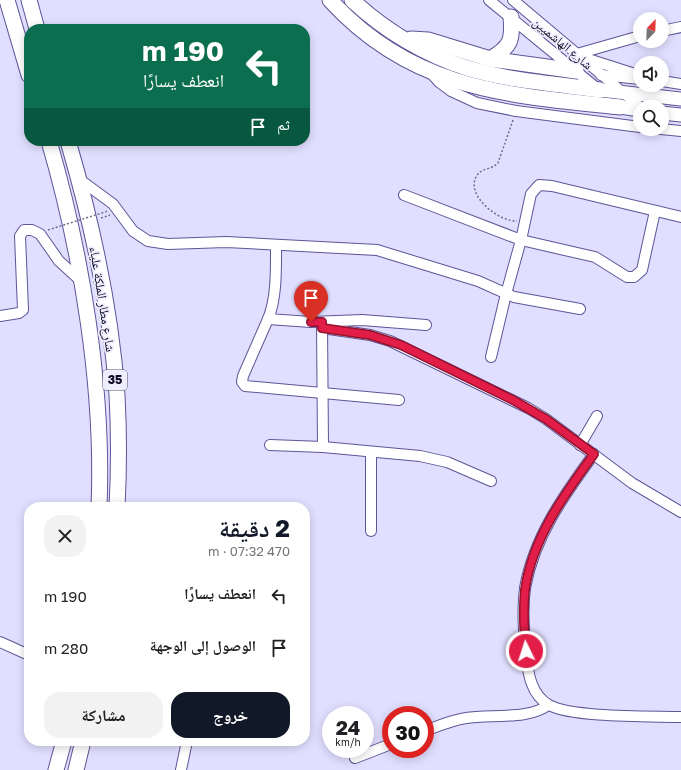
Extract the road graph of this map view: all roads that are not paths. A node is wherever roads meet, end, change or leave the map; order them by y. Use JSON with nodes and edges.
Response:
{"nodes":[{"id":1,"x":7,"y":0,"type":"edge"},
{"id":2,"x":29,"y":0,"type":"edge"},
{"id":3,"x":330,"y":0,"type":"edge"},
{"id":4,"x":352,"y":0,"type":"edge"},
{"id":5,"x":489,"y":0,"type":"edge"},
{"id":6,"x":513,"y":0,"type":"edge"},
{"id":7,"x":0,"y":12,"type":"edge"},
{"id":8,"x":511,"y":17,"type":"junction"},
{"id":9,"x":36,"y":24,"type":"edge"},
{"id":10,"x":681,"y":27,"type":"edge"},
{"id":11,"x":669,"y":30,"type":"edge"},
{"id":12,"x":633,"y":38,"type":"edge"},
{"id":13,"x":406,"y":40,"type":"junction"},
{"id":14,"x":22,"y":52,"type":"junction"},
{"id":15,"x":579,"y":55,"type":"junction"},
{"id":16,"x":24,"y":59,"type":"edge"},
{"id":17,"x":490,"y":59,"type":"junction"},
{"id":18,"x":576,"y":71,"type":"junction"},
{"id":19,"x":430,"y":72,"type":"junction"},
{"id":20,"x":633,"y":73,"type":"edge"},
{"id":21,"x":603,"y":75,"type":"junction"},
{"id":22,"x":633,"y":78,"type":"edge"},
{"id":23,"x":669,"y":82,"type":"edge"},
{"id":24,"x":681,"y":84,"type":"edge"},
{"id":25,"x":600,"y":90,"type":"junction"},
{"id":26,"x":681,"y":99,"type":"edge"},
{"id":27,"x":622,"y":100,"type":"junction"},
{"id":28,"x":633,"y":104,"type":"edge"},
{"id":29,"x":633,"y":106,"type":"edge"},
{"id":30,"x":669,"y":114,"type":"edge"},
{"id":31,"x":681,"y":115,"type":"edge"},
{"id":32,"x":633,"y":126,"type":"edge"},
{"id":33,"x":669,"y":130,"type":"edge"},
{"id":34,"x":681,"y":131,"type":"edge"},
{"id":35,"x":50,"y":146,"type":"edge"},
{"id":36,"x":69,"y":146,"type":"edge"},
{"id":37,"x":79,"y":179,"type":"junction"},
{"id":38,"x":96,"y":191,"type":"junction"},
{"id":39,"x":404,"y":195,"type":"dead end"},
{"id":40,"x":92,"y":208,"type":"junction"},
{"id":41,"x":655,"y":211,"type":"junction"},
{"id":42,"x":681,"y":218,"type":"edge"},
{"id":43,"x":521,"y":240,"type":"junction"},
{"id":44,"x":276,"y":245,"type":"junction"},
{"id":45,"x":77,"y":259,"type":"junction"},
{"id":46,"x":62,"y":265,"type":"junction"},
{"id":47,"x":81,"y":281,"type":"junction"},
{"id":48,"x":506,"y":294,"type":"junction"},
{"id":49,"x":580,"y":309,"type":"dead end"},
{"id":50,"x":0,"y":316,"type":"edge"},
{"id":51,"x":268,"y":319,"type":"junction"},
{"id":52,"x":322,"y":325,"type":"junction"},
{"id":53,"x":426,"y":325,"type":"dead end"},
{"id":54,"x":491,"y":357,"type":"dead end"},
{"id":55,"x":323,"y":392,"type":"junction"},
{"id":56,"x":399,"y":400,"type":"dead end"},
{"id":57,"x":597,"y":416,"type":"dead end"},
{"id":58,"x":270,"y":445,"type":"dead end"},
{"id":59,"x":580,"y":445,"type":"junction"},
{"id":60,"x":323,"y":447,"type":"junction"},
{"id":61,"x":371,"y":453,"type":"junction"},
{"id":62,"x":594,"y":454,"type":"junction"},
{"id":63,"x":492,"y":481,"type":"dead end"},
{"id":64,"x":99,"y":502,"type":"edge"},
{"id":65,"x":117,"y":502,"type":"edge"},
{"id":66,"x":681,"y":512,"type":"edge"},
{"id":67,"x":371,"y":531,"type":"dead end"},
{"id":68,"x":0,"y":642,"type":"edge"},
{"id":69,"x":24,"y":653,"type":"edge"},
{"id":70,"x":548,"y":705,"type":"junction"},
{"id":71,"x":681,"y":717,"type":"edge"},
{"id":72,"x":434,"y":728,"type":"edge"},
{"id":73,"x":63,"y":746,"type":"edge"},
{"id":74,"x":82,"y":746,"type":"edge"},
{"id":75,"x":186,"y":746,"type":"edge"},
{"id":76,"x":56,"y":770,"type":"edge"},
{"id":77,"x":76,"y":770,"type":"edge"},
{"id":78,"x":181,"y":770,"type":"edge"}],
"edges":[{"from":1,"to":14,"type":"highway"},
{"from":2,"to":9,"type":"highway"},
{"from":3,"to":19,"type":"highway"},
{"from":4,"to":13,"type":"highway"},
{"from":5,"to":8,"type":"street","name":"شارع الهاشميين"},
{"from":6,"to":15,"type":"street","name":"شارع الهاشميين"},
{"from":7,"to":14,"type":"highway"},
{"from":8,"to":17,"type":"highway"},
{"from":8,"to":18,"type":"street","name":"شارع الهاشميين"},
{"from":10,"to":11,"type":"street"},
{"from":12,"to":15,"type":"street"},
{"from":13,"to":17,"type":"highway"},
{"from":13,"to":25,"type":"highway"},
{"from":14,"to":16,"type":"highway"},
{"from":15,"to":20,"type":"street"},
{"from":15,"to":21,"type":"street","name":"شارع الهاشميين"},
{"from":17,"to":18,"type":"highway"},
{"from":18,"to":21,"type":"street"},
{"from":18,"to":25,"type":"street","name":"شارع الهاشميين"},
{"from":19,"to":27,"type":"highway"},
{"from":19,"to":32,"type":"street"},
{"from":21,"to":22,"type":"street"},
{"from":21,"to":27,"type":"street","name":"شارع الهاشميين"},
{"from":23,"to":24,"type":"street"},
{"from":25,"to":27,"type":"main road"},
{"from":26,"to":27,"type":"main road"},
{"from":27,"to":28,"type":"street","name":"شارع الهاشميين"},
{"from":27,"to":29,"type":"main road"},
{"from":30,"to":31,"type":"main road"},
{"from":33,"to":34,"type":"street"},
{"from":35,"to":45,"type":"highway","name":"شارع مطار الملكة علياء","number":"35"},
{"from":36,"to":37,"type":"highway","name":"شارع مطار الملكة علياء","number":"35"},
{"from":37,"to":38,"type":"street"},
{"from":37,"to":40,"type":"highway","name":"شارع مطار الملكة علياء","number":"35"},
{"from":38,"to":40,"type":"street"},
{"from":38,"to":44,"type":"street"},
{"from":39,"to":43,"type":"street"},
{"from":40,"to":65,"type":"highway","name":"شارع مطار الملكة علياء","number":"35"},
{"from":41,"to":42,"type":"street"},
{"from":41,"to":43,"type":"street"},
{"from":41,"to":43,"type":"street"},
{"from":43,"to":48,"type":"street"},
{"from":44,"to":48,"type":"street"},
{"from":44,"to":51,"type":"street"},
{"from":45,"to":46,"type":"street"},
{"from":45,"to":47,"type":"highway","name":"شارع مطار الملكة علياء","number":"35"},
{"from":46,"to":47,"type":"street"},
{"from":46,"to":50,"type":"street"},
{"from":47,"to":64,"type":"highway","name":"شارع مطار الملكة علياء","number":"35"},
{"from":48,"to":49,"type":"street"},
{"from":48,"to":54,"type":"street"},
{"from":51,"to":52,"type":"street"},
{"from":51,"to":55,"type":"street"},
{"from":52,"to":53,"type":"street"},
{"from":52,"to":55,"type":"street"},
{"from":52,"to":59,"type":"street"},
{"from":55,"to":56,"type":"street"},
{"from":55,"to":60,"type":"street"},
{"from":57,"to":59,"type":"street"},
{"from":58,"to":60,"type":"street"},
{"from":59,"to":62,"type":"street"},
{"from":60,"to":61,"type":"street"},
{"from":61,"to":63,"type":"street"},
{"from":61,"to":67,"type":"street"},
{"from":62,"to":66,"type":"street"},
{"from":62,"to":70,"type":"street"},
{"from":68,"to":69,"type":"street"},
{"from":70,"to":71,"type":"street"},
{"from":70,"to":72,"type":"street"},
{"from":73,"to":76,"type":"highway"},
{"from":74,"to":77,"type":"highway"},
{"from":75,"to":78,"type":"street"}]}
